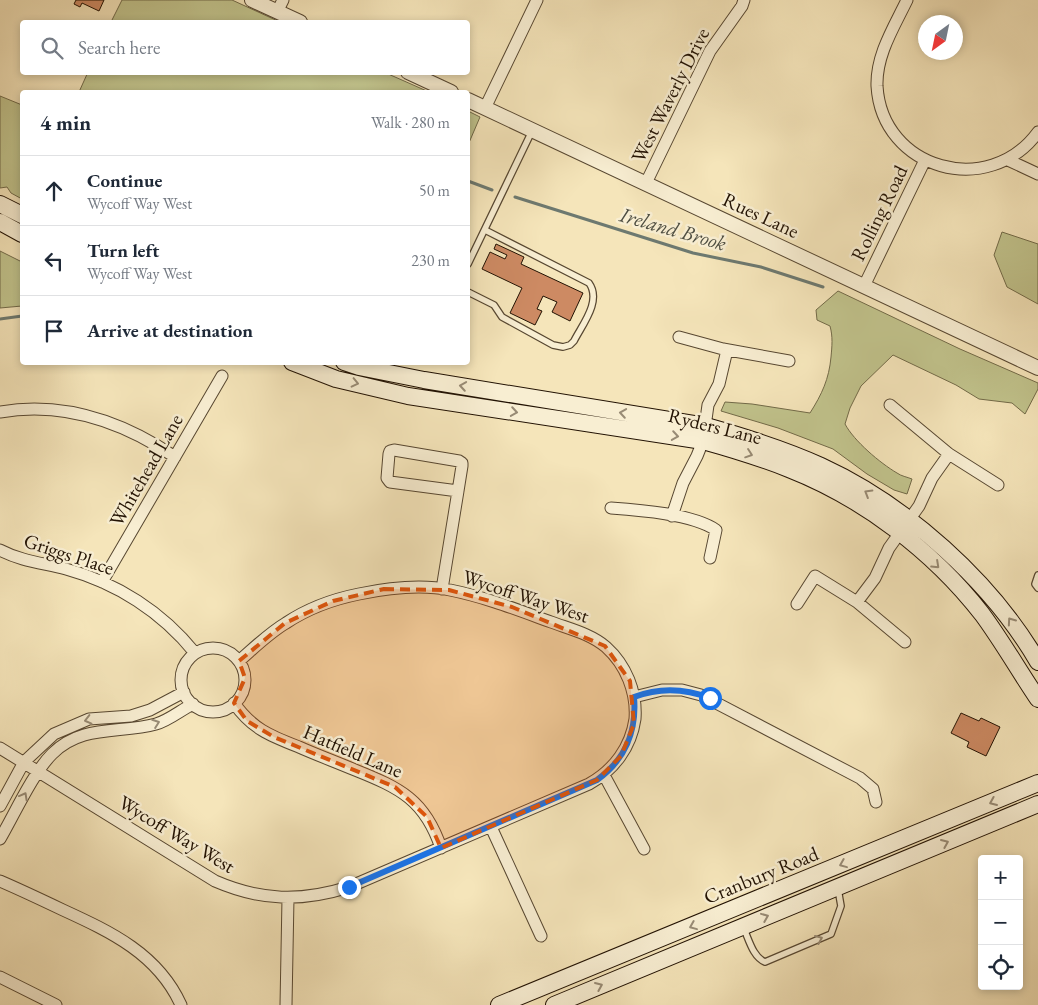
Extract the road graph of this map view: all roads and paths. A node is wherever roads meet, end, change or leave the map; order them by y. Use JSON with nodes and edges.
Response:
{"nodes":[{"id":1,"x":252,"y":0,"type":"edge"},
{"id":2,"x":537,"y":0,"type":"edge"},
{"id":3,"x":744,"y":0,"type":"edge"},
{"id":4,"x":907,"y":0,"type":"edge"},
{"id":5,"x":280,"y":6,"type":"edge"},
{"id":6,"x":298,"y":20,"type":"edge"},
{"id":7,"x":414,"y":75,"type":"edge"},
{"id":8,"x":447,"y":90,"type":"edge"},
{"id":9,"x":470,"y":101,"type":"edge"},
{"id":10,"x":485,"y":108,"type":"junction"},
{"id":11,"x":532,"y":130,"type":"junction"},
{"id":12,"x":1038,"y":132,"type":"edge"},
{"id":13,"x":925,"y":160,"type":"junction"},
{"id":14,"x":1008,"y":160,"type":"junction"},
{"id":15,"x":1038,"y":174,"type":"edge"},
{"id":16,"x":646,"y":183,"type":"junction"},
{"id":17,"x":0,"y":204,"type":"edge"},
{"id":18,"x":20,"y":214,"type":"edge"},
{"id":19,"x":0,"y":222,"type":"edge"},
{"id":20,"x":485,"y":230,"type":"junction"},
{"id":21,"x":20,"y":233,"type":"edge"},
{"id":22,"x":470,"y":260,"type":"edge"},
{"id":23,"x":864,"y":286,"type":"junction"},
{"id":24,"x":470,"y":293,"type":"edge"},
{"id":25,"x":679,"y":338,"type":"dead end"},
{"id":26,"x":727,"y":350,"type":"junction"},
{"id":27,"x":790,"y":361,"type":"dead end"},
{"id":28,"x":300,"y":365,"type":"edge"},
{"id":29,"x":352,"y":365,"type":"edge"},
{"id":30,"x":1038,"y":368,"type":"edge"},
{"id":31,"x":222,"y":376,"type":"dead end"},
{"id":32,"x":890,"y":406,"type":"dead end"},
{"id":33,"x":0,"y":412,"type":"edge"},
{"id":34,"x":704,"y":433,"type":"junction"},
{"id":35,"x":950,"y":454,"type":"junction"},
{"id":36,"x":175,"y":457,"type":"junction"},
{"id":37,"x":998,"y":485,"type":"dead end"},
{"id":38,"x":458,"y":492,"type":"junction"},
{"id":39,"x":611,"y":508,"type":"dead end"},
{"id":40,"x":672,"y":516,"type":"junction"},
{"id":41,"x":904,"y":526,"type":"junction"},
{"id":42,"x":0,"y":550,"type":"edge"},
{"id":43,"x":710,"y":558,"type":"dead end"},
{"id":44,"x":1038,"y":575,"type":"edge"},
{"id":45,"x":102,"y":582,"type":"junction"},
{"id":46,"x":1038,"y":588,"type":"edge"},
{"id":47,"x":442,"y":589,"type":"junction"},
{"id":48,"x":857,"y":602,"type":"junction"},
{"id":49,"x":797,"y":604,"type":"dead end"},
{"id":50,"x":905,"y":642,"type":"dead end"},
{"id":51,"x":195,"y":653,"type":"junction"},
{"id":52,"x":239,"y":661,"type":"junction"},
{"id":53,"x":1038,"y":662,"type":"edge"},
{"id":54,"x":184,"y":692,"type":"junction"},
{"id":55,"x":634,"y":697,"type":"junction"},
{"id":56,"x":1038,"y":700,"type":"edge"},
{"id":57,"x":234,"y":703,"type":"junction"},
{"id":58,"x":193,"y":704,"type":"junction"},
{"id":59,"x":0,"y":748,"type":"edge"},
{"id":60,"x":24,"y":762,"type":"junction"},
{"id":61,"x":38,"y":771,"type":"junction"},
{"id":62,"x":604,"y":775,"type":"junction"},
{"id":63,"x":1038,"y":783,"type":"edge"},
{"id":64,"x":876,"y":802,"type":"dead end"},
{"id":65,"x":1038,"y":804,"type":"edge"},
{"id":66,"x":0,"y":806,"type":"edge"},
{"id":67,"x":491,"y":826,"type":"junction"},
{"id":68,"x":0,"y":839,"type":"edge"},
{"id":69,"x":441,"y":848,"type":"junction"},
{"id":70,"x":644,"y":849,"type":"dead end"},
{"id":71,"x":0,"y":881,"type":"edge"},
{"id":72,"x":838,"y":887,"type":"junction"},
{"id":73,"x":288,"y":898,"type":"junction"},
{"id":74,"x":743,"y":927,"type":"junction"},
{"id":75,"x":541,"y":936,"type":"dead end"},
{"id":76,"x":0,"y":977,"type":"edge"},
{"id":77,"x":56,"y":1005,"type":"edge"},
{"id":78,"x":180,"y":1005,"type":"edge"},
{"id":79,"x":286,"y":1005,"type":"edge"},
{"id":80,"x":499,"y":1005,"type":"edge"},
{"id":81,"x":554,"y":1005,"type":"edge"}],
"edges":[{"from":1,"to":5,"type":"street"},
{"from":2,"to":10,"type":"street"},
{"from":3,"to":16,"type":"street","name":"West Waverly Drive"},
{"from":4,"to":13,"type":"street","name":"Rolling Road"},
{"from":5,"to":6,"type":"street"},
{"from":7,"to":8,"type":"street"},
{"from":9,"to":10,"type":"street","name":"Rues Lane"},
{"from":10,"to":11,"type":"street","name":"Rues Lane"},
{"from":11,"to":16,"type":"street","name":"Rues Lane"},
{"from":11,"to":20,"type":"lane"},
{"from":12,"to":14,"type":"street"},
{"from":13,"to":14,"type":"street"},
{"from":13,"to":23,"type":"street","name":"Rolling Road"},
{"from":14,"to":15,"type":"street"},
{"from":16,"to":23,"type":"street","name":"Rues Lane"},
{"from":17,"to":18,"type":"main road"},
{"from":19,"to":21,"type":"main road"},
{"from":20,"to":22,"type":"lane"},
{"from":20,"to":24,"type":"lane"},
{"from":23,"to":30,"type":"street","name":"Rues Lane"},
{"from":25,"to":26,"type":"street"},
{"from":26,"to":27,"type":"street"},
{"from":26,"to":34,"type":"street"},
{"from":28,"to":34,"type":"main road","name":"Ryders Lane","one_way":true},
{"from":34,"to":29,"type":"main road","name":"Ryders Lane","one_way":true},
{"from":31,"to":36,"type":"street","name":"Whitehead Lane"},
{"from":32,"to":35,"type":"street"},
{"from":33,"to":36,"type":"street"},
{"from":34,"to":40,"type":"street"},
{"from":34,"to":41,"type":"main road","name":"Ryders Lane"},
{"from":35,"to":37,"type":"street"},
{"from":35,"to":41,"type":"street"},
{"from":36,"to":45,"type":"street","name":"Whitehead Lane"},
{"from":38,"to":38,"type":"street","name":"Wycoff Way West"},
{"from":38,"to":47,"type":"street","name":"Wycoff Way West"},
{"from":39,"to":40,"type":"street"},
{"from":40,"to":43,"type":"street"},
{"from":41,"to":48,"type":"street"},
{"from":53,"to":41,"type":"main road","name":"Ryders Lane","one_way":true},
{"from":41,"to":56,"type":"main road","name":"Ryders Lane","one_way":true},
{"from":42,"to":45,"type":"street","name":"Griggs Place"},
{"from":44,"to":46,"type":"lane"},
{"from":45,"to":51,"type":"street","name":"Griggs Place"},
{"from":47,"to":52,"type":"street"},
{"from":47,"to":55,"type":"street","name":"Wycoff Way West"},
{"from":48,"to":49,"type":"street"},
{"from":48,"to":50,"type":"street"},
{"from":51,"to":52,"type":"street"},
{"from":51,"to":54,"type":"street"},
{"from":52,"to":57,"type":"street"},
{"from":54,"to":58,"type":"street"},
{"from":54,"to":60,"type":"street","one_way":true},
{"from":55,"to":62,"type":"street","name":"Wycoff Way West"},
{"from":55,"to":64,"type":"street"},
{"from":57,"to":58,"type":"street"},
{"from":57,"to":69,"type":"street","name":"Hatfield Lane"},
{"from":61,"to":58,"type":"street","one_way":true},
{"from":59,"to":60,"type":"street","name":"Wycoff Way West"},
{"from":60,"to":61,"type":"street","name":"Wycoff Way West"},
{"from":60,"to":66,"type":"street"},
{"from":68,"to":61,"type":"street","one_way":true},
{"from":61,"to":73,"type":"street","name":"Wycoff Way West"},
{"from":62,"to":67,"type":"street","name":"Wycoff Way West"},
{"from":62,"to":70,"type":"street"},
{"from":63,"to":80,"type":"main road","name":"Cranbury Road","one_way":true},
{"from":72,"to":65,"type":"main road","name":"Cranbury Road","one_way":true},
{"from":67,"to":69,"type":"street","name":"Wycoff Way West"},
{"from":67,"to":75,"type":"street"},
{"from":69,"to":73,"type":"street","name":"Wycoff Way West"},
{"from":71,"to":78,"type":"street"},
{"from":74,"to":72,"type":"main road","name":"Cranbury Road","one_way":true},
{"from":74,"to":72,"type":"lane","one_way":true},
{"from":73,"to":79,"type":"street"},
{"from":81,"to":74,"type":"main road","name":"Cranbury Road","one_way":true},
{"from":76,"to":77,"type":"street"}]}
